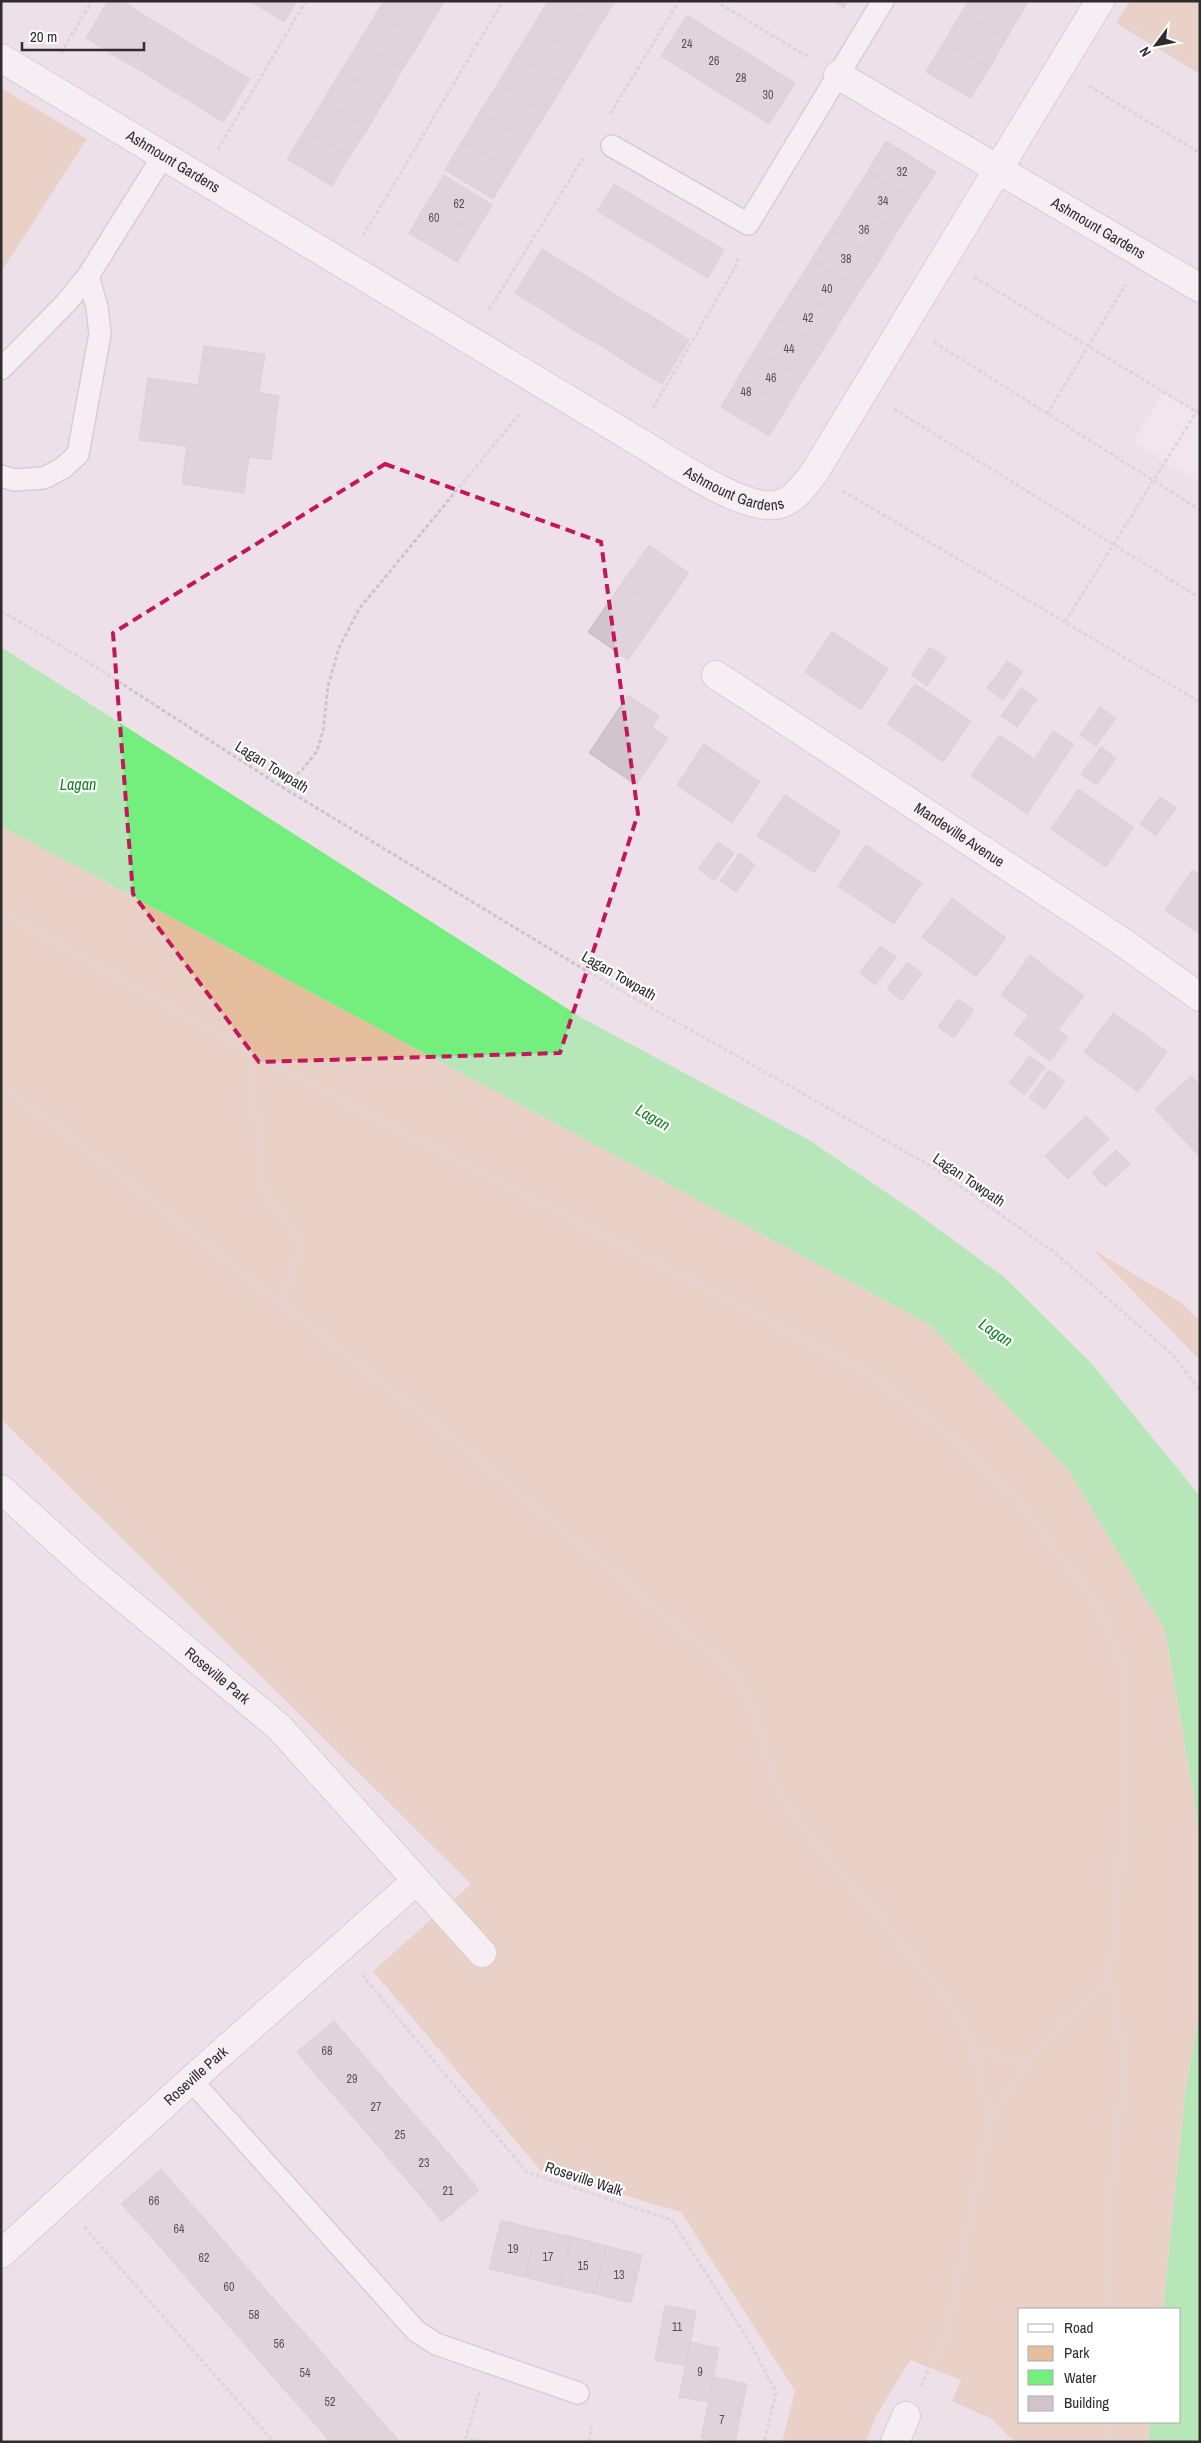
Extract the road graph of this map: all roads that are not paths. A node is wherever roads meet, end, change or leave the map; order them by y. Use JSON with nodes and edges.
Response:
{"nodes":[{"id":1,"x":883,"y":1,"type":"edge"},
{"id":2,"x":1099,"y":4,"type":"edge"},
{"id":3,"x":1,"y":58,"type":"edge"},
{"id":4,"x":838,"y":75,"type":"junction"},
{"id":5,"x":612,"y":146,"type":"dead end"},
{"id":6,"x":163,"y":156,"type":"junction"},
{"id":7,"x":997,"y":170,"type":"junction"},
{"id":8,"x":88,"y":276,"type":"junction"},
{"id":9,"x":1200,"y":288,"type":"edge"},
{"id":10,"x":1,"y":369,"type":"edge"},
{"id":11,"x":1,"y":476,"type":"edge"},
{"id":12,"x":716,"y":675,"type":"dead end"},
{"id":13,"x":1200,"y":997,"type":"edge"},
{"id":14,"x":1,"y":1489,"type":"edge"},
{"id":15,"x":416,"y":1881,"type":"junction"},
{"id":16,"x":482,"y":1953,"type":"dead end"},
{"id":17,"x":191,"y":2080,"type":"junction"},
{"id":18,"x":2,"y":2250,"type":"edge"},
{"id":19,"x":578,"y":2392,"type":"dead end"},
{"id":20,"x":906,"y":2416,"type":"road end"},
{"id":21,"x":895,"y":2442,"type":"edge"}],
"edges":[{"from":1,"to":4,"type":"lane"},
{"from":2,"to":7,"type":"street","name":"Ashmount Gardens"},
{"from":3,"to":6,"type":"street","name":"Ashmount Gardens"},
{"from":4,"to":5,"type":"lane"},
{"from":4,"to":7,"type":"street","name":"Ashmount Gardens"},
{"from":6,"to":7,"type":"street","name":"Ashmount Gardens"},
{"from":6,"to":8,"type":"lane"},
{"from":7,"to":9,"type":"street","name":"Ashmount Gardens"},
{"from":8,"to":10,"type":"lane"},
{"from":8,"to":11,"type":"lane"},
{"from":12,"to":13,"type":"street","name":"Mandeville Avenue"},
{"from":14,"to":15,"type":"street","name":"Roseville Park"},
{"from":15,"to":16,"type":"street","name":"Roseville Park"},
{"from":15,"to":17,"type":"street","name":"Roseville Park"},
{"from":17,"to":18,"type":"street","name":"Roseville Park"},
{"from":17,"to":19,"type":"lane"},
{"from":20,"to":21,"type":"street"}]}
